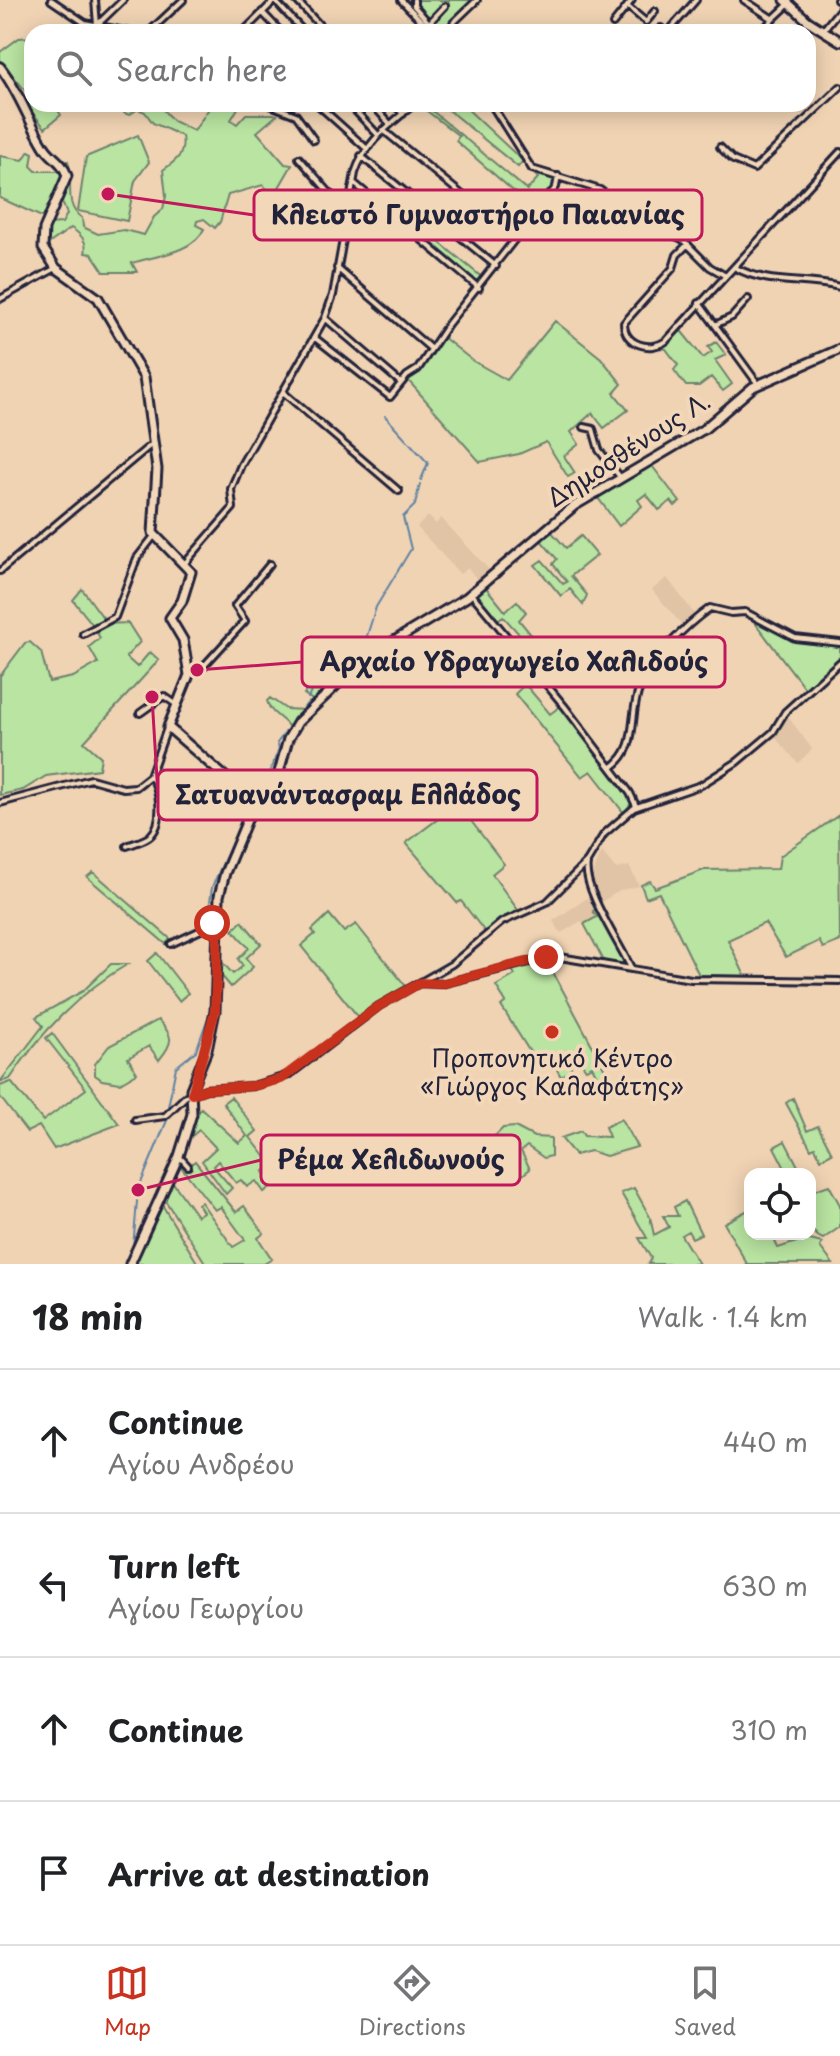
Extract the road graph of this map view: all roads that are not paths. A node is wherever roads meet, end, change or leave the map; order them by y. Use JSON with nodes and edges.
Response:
{"nodes":[{"id":1,"x":51,"y":0,"type":"edge"},
{"id":2,"x":95,"y":0,"type":"edge"},
{"id":3,"x":123,"y":0,"type":"edge"},
{"id":4,"x":183,"y":0,"type":"edge"},
{"id":5,"x":274,"y":0,"type":"edge"},
{"id":6,"x":296,"y":0,"type":"edge"},
{"id":7,"x":401,"y":0,"type":"edge"},
{"id":8,"x":414,"y":0,"type":"edge"},
{"id":9,"x":477,"y":0,"type":"edge"},
{"id":10,"x":632,"y":0,"type":"edge"},
{"id":11,"x":696,"y":0,"type":"edge"},
{"id":12,"x":744,"y":0,"type":"edge"},
{"id":13,"x":787,"y":2,"type":"edge"},
{"id":14,"x":445,"y":6,"type":"dead end"},
{"id":15,"x":627,"y":6,"type":"junction"},
{"id":16,"x":840,"y":9,"type":"edge"},
{"id":17,"x":655,"y":11,"type":"dead end"},
{"id":18,"x":262,"y":12,"type":"junction"},
{"id":19,"x":773,"y":19,"type":"junction"},
{"id":20,"x":91,"y":24,"type":"edge"},
{"id":21,"x":97,"y":24,"type":"edge"},
{"id":22,"x":98,"y":24,"type":"edge"},
{"id":23,"x":158,"y":24,"type":"edge"},
{"id":24,"x":251,"y":24,"type":"edge"},
{"id":25,"x":273,"y":24,"type":"edge"},
{"id":26,"x":296,"y":24,"type":"edge"},
{"id":27,"x":318,"y":24,"type":"edge"},
{"id":28,"x":424,"y":24,"type":"edge"},
{"id":29,"x":453,"y":24,"type":"edge"},
{"id":30,"x":613,"y":24,"type":"dead end"},
{"id":31,"x":672,"y":24,"type":"edge"},
{"id":32,"x":768,"y":24,"type":"edge"},
{"id":33,"x":814,"y":24,"type":"edge"},
{"id":34,"x":816,"y":25,"type":"edge"},
{"id":35,"x":823,"y":31,"type":"junction"},
{"id":36,"x":840,"y":41,"type":"edge"},
{"id":37,"x":0,"y":67,"type":"edge"},
{"id":38,"x":840,"y":87,"type":"edge"},
{"id":39,"x":24,"y":106,"type":"edge"},
{"id":40,"x":816,"y":110,"type":"edge"},
{"id":41,"x":28,"y":112,"type":"edge"},
{"id":42,"x":288,"y":112,"type":"edge"},
{"id":43,"x":326,"y":112,"type":"edge"},
{"id":44,"x":356,"y":112,"type":"edge"},
{"id":45,"x":379,"y":112,"type":"edge"},
{"id":46,"x":497,"y":112,"type":"edge"},
{"id":47,"x":814,"y":112,"type":"edge"},
{"id":48,"x":403,"y":114,"type":"edge"},
{"id":49,"x":390,"y":124,"type":"junction"},
{"id":50,"x":383,"y":130,"type":"junction"},
{"id":51,"x":378,"y":135,"type":"junction"},
{"id":52,"x":314,"y":140,"type":"dead end"},
{"id":53,"x":720,"y":147,"type":"dead end"},
{"id":54,"x":366,"y":149,"type":"junction"},
{"id":55,"x":840,"y":152,"type":"edge"},
{"id":56,"x":361,"y":156,"type":"junction"},
{"id":57,"x":299,"y":158,"type":"dead end"},
{"id":58,"x":558,"y":176,"type":"junction"},
{"id":59,"x":354,"y":183,"type":"junction"},
{"id":60,"x":349,"y":215,"type":"junction"},
{"id":61,"x":514,"y":237,"type":"junction"},
{"id":62,"x":688,"y":244,"type":"junction"},
{"id":63,"x":496,"y":266,"type":"junction"},
{"id":64,"x":734,"y":267,"type":"junction"},
{"id":65,"x":56,"y":268,"type":"junction"},
{"id":66,"x":337,"y":268,"type":"junction"},
{"id":67,"x":725,"y":275,"type":"junction"},
{"id":68,"x":840,"y":287,"type":"edge"},
{"id":69,"x":479,"y":288,"type":"junction"},
{"id":70,"x":0,"y":299,"type":"edge"},
{"id":71,"x":748,"y":299,"type":"dead end"},
{"id":72,"x":699,"y":303,"type":"junction"},
{"id":73,"x":325,"y":318,"type":"junction"},
{"id":74,"x":717,"y":324,"type":"junction"},
{"id":75,"x":315,"y":338,"type":"junction"},
{"id":76,"x":431,"y":349,"type":"junction"},
{"id":77,"x":840,"y":349,"type":"edge"},
{"id":78,"x":401,"y":383,"type":"junction"},
{"id":79,"x":758,"y":384,"type":"junction"},
{"id":80,"x":284,"y":393,"type":"junction"},
{"id":81,"x":584,"y":427,"type":"dead end"},
{"id":82,"x":154,"y":443,"type":"junction"},
{"id":83,"x":621,"y":478,"type":"junction"},
{"id":84,"x":399,"y":491,"type":"dead end"},
{"id":85,"x":154,"y":536,"type":"junction"},
{"id":86,"x":185,"y":563,"type":"junction"},
{"id":87,"x":270,"y":564,"type":"dead end"},
{"id":88,"x":0,"y":571,"type":"edge"},
{"id":89,"x":471,"y":593,"type":"junction"},
{"id":90,"x":83,"y":634,"type":"dead end"},
{"id":91,"x":840,"y":643,"type":"edge"},
{"id":92,"x":840,"y":662,"type":"edge"},
{"id":93,"x":189,"y":669,"type":"junction"},
{"id":94,"x":177,"y":705,"type":"junction"},
{"id":95,"x":140,"y":713,"type":"dead end"},
{"id":96,"x":168,"y":727,"type":"junction"},
{"id":97,"x":612,"y":767,"type":"junction"},
{"id":98,"x":150,"y":776,"type":"junction"},
{"id":99,"x":0,"y":803,"type":"edge"},
{"id":100,"x":255,"y":803,"type":"junction"},
{"id":101,"x":636,"y":807,"type":"junction"},
{"id":102,"x":127,"y":846,"type":"dead end"},
{"id":103,"x":587,"y":862,"type":"junction"},
{"id":104,"x":218,"y":922,"type":"junction"},
{"id":105,"x":171,"y":944,"type":"dead end"},
{"id":106,"x":631,"y":968,"type":"junction"},
{"id":107,"x":840,"y":981,"type":"edge"},
{"id":108,"x":420,"y":983,"type":"junction"},
{"id":109,"x":192,"y":1094,"type":"junction"},
{"id":110,"x":135,"y":1120,"type":"dead end"},
{"id":111,"x":179,"y":1156,"type":"junction"},
{"id":112,"x":188,"y":1166,"type":"dead end"},
{"id":113,"x":130,"y":1264,"type":"edge"}],
"edges":[{"from":1,"to":20,"type":"street"},
{"from":2,"to":21,"type":"street"},
{"from":3,"to":22,"type":"street"},
{"from":4,"to":23,"type":"street"},
{"from":5,"to":18,"type":"street"},
{"from":5,"to":26,"type":"street"},
{"from":6,"to":27,"type":"street"},
{"from":7,"to":28,"type":"street"},
{"from":8,"to":14,"type":"street"},
{"from":9,"to":29,"type":"street"},
{"from":10,"to":15,"type":"street"},
{"from":11,"to":31,"type":"street"},
{"from":12,"to":19,"type":"street"},
{"from":13,"to":19,"type":"street"},
{"from":13,"to":33,"type":"street"},
{"from":15,"to":17,"type":"street"},
{"from":15,"to":30,"type":"street"},
{"from":16,"to":35,"type":"street"},
{"from":18,"to":24,"type":"street"},
{"from":18,"to":25,"type":"street"},
{"from":19,"to":32,"type":"street"},
{"from":34,"to":35,"type":"street"},
{"from":35,"to":36,"type":"street"},
{"from":37,"to":39,"type":"street"},
{"from":38,"to":40,"type":"street"},
{"from":41,"to":65,"type":"street"},
{"from":42,"to":52,"type":"street"},
{"from":43,"to":54,"type":"street"},
{"from":44,"to":51,"type":"street"},
{"from":45,"to":49,"type":"street"},
{"from":46,"to":58,"type":"street"},
{"from":47,"to":53,"type":"street"},
{"from":48,"to":49,"type":"street"},
{"from":49,"to":50,"type":"street"},
{"from":50,"to":51,"type":"street"},
{"from":50,"to":61,"type":"street"},
{"from":51,"to":54,"type":"street"},
{"from":54,"to":56,"type":"street"},
{"from":55,"to":64,"type":"street"},
{"from":56,"to":59,"type":"street"},
{"from":56,"to":63,"type":"street"},
{"from":57,"to":60,"type":"street"},
{"from":58,"to":61,"type":"street"},
{"from":58,"to":62,"type":"street"},
{"from":59,"to":60,"type":"street"},
{"from":59,"to":69,"type":"street"},
{"from":60,"to":66,"type":"street"},
{"from":61,"to":63,"type":"street"},
{"from":62,"to":67,"type":"street"},
{"from":62,"to":72,"type":"street"},
{"from":63,"to":69,"type":"street"},
{"from":64,"to":67,"type":"street"},
{"from":64,"to":68,"type":"street"},
{"from":65,"to":70,"type":"street"},
{"from":65,"to":82,"type":"street"},
{"from":66,"to":73,"type":"street"},
{"from":66,"to":76,"type":"street"},
{"from":67,"to":72,"type":"street"},
{"from":69,"to":76,"type":"street"},
{"from":71,"to":74,"type":"street"},
{"from":72,"to":74,"type":"street"},
{"from":73,"to":75,"type":"street"},
{"from":73,"to":78,"type":"street"},
{"from":74,"to":79,"type":"street"},
{"from":75,"to":78,"type":"street"},
{"from":75,"to":80,"type":"street"},
{"from":76,"to":78,"type":"street"},
{"from":77,"to":79,"type":"street","name":"Δημοσθένους Λ."},
{"from":79,"to":83,"type":"street","name":"Δημοσθένους Λ."},
{"from":80,"to":84,"type":"street"},
{"from":80,"to":86,"type":"street"},
{"from":81,"to":83,"type":"street"},
{"from":82,"to":85,"type":"street"},
{"from":82,"to":88,"type":"street"},
{"from":83,"to":89,"type":"street","name":"Δημοσθένους Λ."},
{"from":85,"to":86,"type":"street"},
{"from":85,"to":90,"type":"street"},
{"from":86,"to":93,"type":"street"},
{"from":87,"to":93,"type":"street"},
{"from":89,"to":97,"type":"street"},
{"from":89,"to":100,"type":"street","name":"Δημοσθένους Λ."},
{"from":91,"to":97,"type":"street"},
{"from":92,"to":101,"type":"street"},
{"from":93,"to":94,"type":"street"},
{"from":94,"to":95,"type":"street"},
{"from":94,"to":96,"type":"street"},
{"from":96,"to":98,"type":"street"},
{"from":96,"to":100,"type":"street"},
{"from":97,"to":101,"type":"street"},
{"from":98,"to":99,"type":"street"},
{"from":98,"to":102,"type":"street"},
{"from":100,"to":104,"type":"street","name":"Δημοσθένους Λ."},
{"from":101,"to":103,"type":"street"},
{"from":103,"to":106,"type":"street"},
{"from":103,"to":108,"type":"street"},
{"from":104,"to":105,"type":"street"},
{"from":104,"to":109,"type":"street","name":"Δημοσθένους Λ."},
{"from":106,"to":107,"type":"street"},
{"from":106,"to":108,"type":"street"},
{"from":108,"to":109,"type":"street"},
{"from":109,"to":110,"type":"street"},
{"from":109,"to":111,"type":"street","name":"Δημοσθένους Λ."},
{"from":111,"to":112,"type":"street"},
{"from":111,"to":113,"type":"street","name":"Δημοσθένους Λ."}]}
